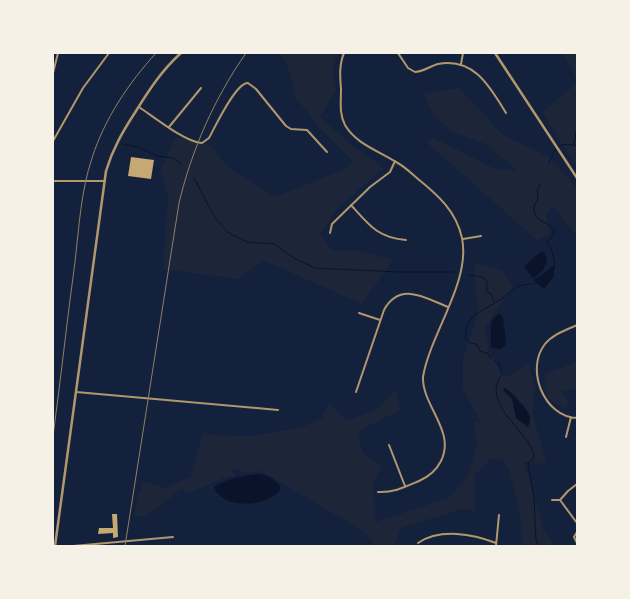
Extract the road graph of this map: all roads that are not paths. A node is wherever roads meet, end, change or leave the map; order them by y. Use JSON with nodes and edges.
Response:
{"nodes":[{"id":1,"x":58,"y":53,"type":"edge"},
{"id":2,"x":109,"y":53,"type":"edge"},
{"id":3,"x":181,"y":53,"type":"edge"},
{"id":4,"x":344,"y":53,"type":"edge"},
{"id":5,"x":398,"y":53,"type":"edge"},
{"id":6,"x":463,"y":53,"type":"edge"},
{"id":7,"x":494,"y":53,"type":"edge"},
{"id":8,"x":53,"y":57,"type":"edge"},
{"id":9,"x":57,"y":60,"type":"junction"},
{"id":10,"x":461,"y":64,"type":"junction"},
{"id":11,"x":53,"y":73,"type":"edge"},
{"id":12,"x":201,"y":88,"type":"dead end"},
{"id":13,"x":139,"y":107,"type":"junction"},
{"id":14,"x":506,"y":113,"type":"dead end"},
{"id":15,"x":169,"y":127,"type":"junction"},
{"id":16,"x":53,"y":141,"type":"edge"},
{"id":17,"x":327,"y":152,"type":"dead end"},
{"id":18,"x":395,"y":161,"type":"junction"},
{"id":19,"x":577,"y":178,"type":"edge"},
{"id":20,"x":53,"y":180,"type":"edge"},
{"id":21,"x":104,"y":181,"type":"junction"},
{"id":22,"x":351,"y":205,"type":"junction"},
{"id":23,"x":330,"y":233,"type":"dead end"},
{"id":24,"x":481,"y":236,"type":"dead end"},
{"id":25,"x":462,"y":239,"type":"junction"},
{"id":26,"x":406,"y":240,"type":"dead end"},
{"id":27,"x":448,"y":306,"type":"junction"},
{"id":28,"x":359,"y":313,"type":"dead end"},
{"id":29,"x":380,"y":320,"type":"junction"},
{"id":30,"x":577,"y":325,"type":"edge"},
{"id":31,"x":76,"y":392,"type":"junction"},
{"id":32,"x":356,"y":392,"type":"dead end"},
{"id":33,"x":278,"y":410,"type":"dead end"},
{"id":34,"x":571,"y":417,"type":"junction"},
{"id":35,"x":577,"y":418,"type":"edge"},
{"id":36,"x":566,"y":436,"type":"dead end"},
{"id":37,"x":389,"y":445,"type":"dead end"},
{"id":38,"x":577,"y":484,"type":"edge"},
{"id":39,"x":405,"y":486,"type":"junction"},
{"id":40,"x":378,"y":492,"type":"dead end"},
{"id":41,"x":552,"y":500,"type":"dead end"},
{"id":42,"x":560,"y":500,"type":"junction"},
{"id":43,"x":499,"y":515,"type":"dead end"},
{"id":44,"x":577,"y":523,"type":"edge"},
{"id":45,"x":577,"y":532,"type":"edge"},
{"id":46,"x":173,"y":537,"type":"dead end"},
{"id":47,"x":496,"y":542,"type":"junction"},
{"id":48,"x":418,"y":543,"type":"dead end"},
{"id":49,"x":577,"y":543,"type":"edge"},
{"id":50,"x":55,"y":546,"type":"edge"},
{"id":51,"x":73,"y":546,"type":"edge"},
{"id":52,"x":496,"y":546,"type":"edge"}],
"edges":[{"from":1,"to":9,"type":"street"},
{"from":2,"to":16,"type":"street"},
{"from":3,"to":13,"type":"street"},
{"from":4,"to":18,"type":"street"},
{"from":5,"to":10,"type":"street"},
{"from":6,"to":10,"type":"street"},
{"from":7,"to":19,"type":"street"},
{"from":8,"to":9,"type":"street"},
{"from":9,"to":11,"type":"street"},
{"from":10,"to":14,"type":"street"},
{"from":12,"to":15,"type":"street"},
{"from":13,"to":15,"type":"street"},
{"from":13,"to":21,"type":"street"},
{"from":15,"to":17,"type":"street"},
{"from":18,"to":22,"type":"street"},
{"from":18,"to":25,"type":"street"},
{"from":20,"to":21,"type":"street"},
{"from":21,"to":31,"type":"street"},
{"from":22,"to":23,"type":"street"},
{"from":22,"to":26,"type":"street"},
{"from":24,"to":25,"type":"street"},
{"from":25,"to":27,"type":"street"},
{"from":27,"to":29,"type":"street"},
{"from":27,"to":39,"type":"street"},
{"from":28,"to":29,"type":"street"},
{"from":29,"to":32,"type":"street"},
{"from":30,"to":34,"type":"street"},
{"from":31,"to":33,"type":"street"},
{"from":31,"to":50,"type":"street"},
{"from":34,"to":35,"type":"street"},
{"from":34,"to":36,"type":"street"},
{"from":37,"to":39,"type":"street"},
{"from":38,"to":42,"type":"street"},
{"from":39,"to":40,"type":"street"},
{"from":41,"to":42,"type":"street"},
{"from":42,"to":44,"type":"street"},
{"from":43,"to":47,"type":"street"},
{"from":45,"to":49,"type":"street"},
{"from":46,"to":51,"type":"street"},
{"from":47,"to":48,"type":"street"},
{"from":47,"to":52,"type":"street"}]}
